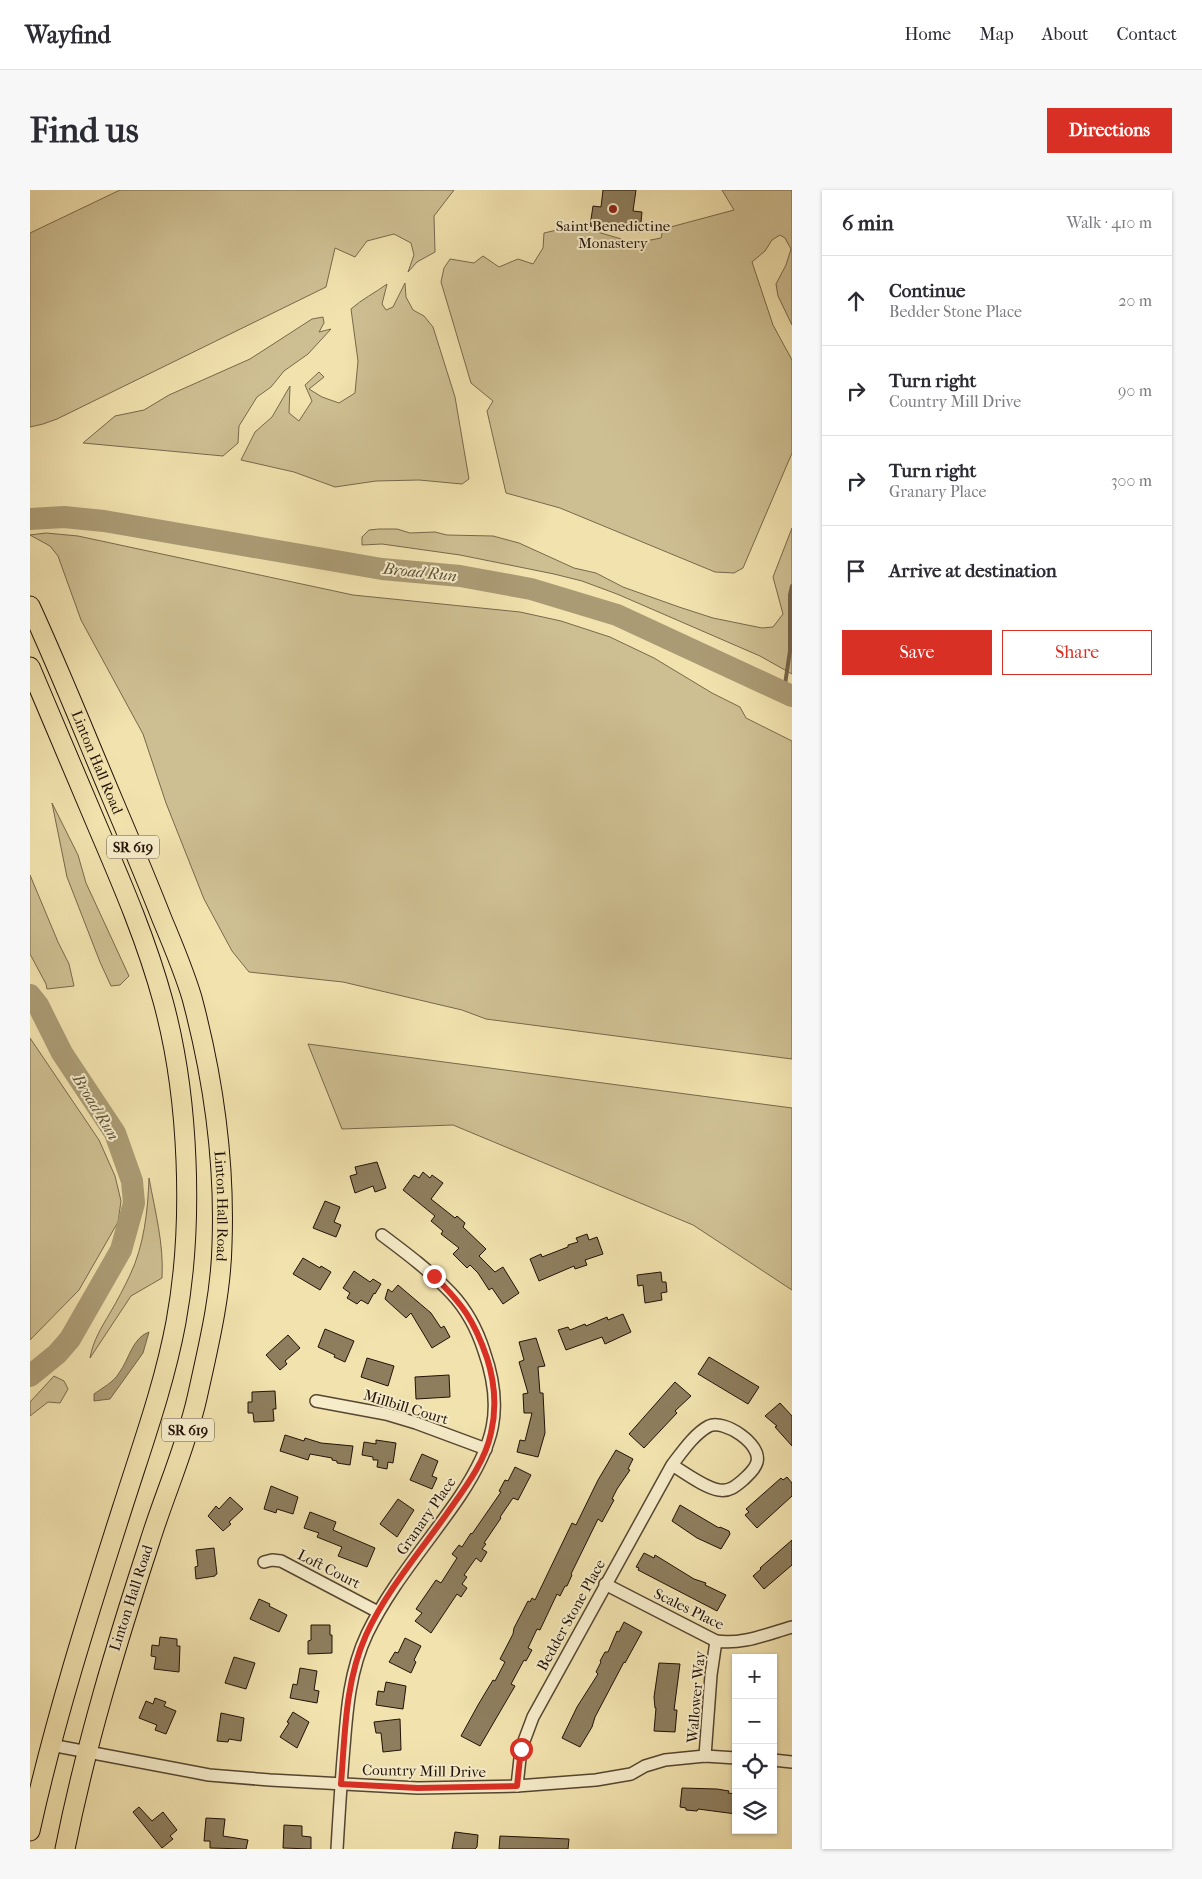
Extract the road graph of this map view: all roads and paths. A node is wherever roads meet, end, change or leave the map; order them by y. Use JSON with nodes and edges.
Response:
{"nodes":[{"id":1,"x":30,"y":606,"type":"edge"},
{"id":2,"x":30,"y":667,"type":"edge"},
{"id":3,"x":382,"y":1234,"type":"dead end"},
{"id":4,"x":316,"y":1400,"type":"dead end"},
{"id":5,"x":486,"y":1449,"type":"junction"},
{"id":6,"x":672,"y":1464,"type":"junction"},
{"id":7,"x":264,"y":1562,"type":"dead end"},
{"id":8,"x":605,"y":1584,"type":"junction"},
{"id":9,"x":378,"y":1612,"type":"junction"},
{"id":10,"x":792,"y":1627,"type":"edge"},
{"id":11,"x":716,"y":1641,"type":"junction"},
{"id":12,"x":51,"y":1745,"type":"junction"},
{"id":13,"x":87,"y":1752,"type":"junction"},
{"id":14,"x":705,"y":1756,"type":"junction"},
{"id":15,"x":732,"y":1758,"type":"edge"},
{"id":16,"x":777,"y":1760,"type":"edge"},
{"id":17,"x":792,"y":1762,"type":"edge"},
{"id":18,"x":341,"y":1784,"type":"junction"},
{"id":19,"x":517,"y":1786,"type":"junction"},
{"id":20,"x":30,"y":1831,"type":"edge"},
{"id":21,"x":65,"y":1849,"type":"edge"},
{"id":22,"x":337,"y":1849,"type":"edge"}],
"edges":[{"from":1,"to":13,"type":"main road","name":"Linton Hall Road","number":"SR 619"},
{"from":2,"to":12,"type":"main road","name":"Linton Hall Road","number":"SR 619"},
{"from":3,"to":5,"type":"street","name":"Granary Place"},
{"from":4,"to":5,"type":"street","name":"Millbill Court"},
{"from":5,"to":9,"type":"street","name":"Granary Place"},
{"from":6,"to":6,"type":"street","name":"Bedder Stone Place"},
{"from":6,"to":8,"type":"street","name":"Bedder Stone Place"},
{"from":7,"to":9,"type":"street","name":"Loft Court"},
{"from":8,"to":11,"type":"street","name":"Scales Place"},
{"from":8,"to":19,"type":"street","name":"Bedder Stone Place"},
{"from":9,"to":18,"type":"street","name":"Granary Place"},
{"from":10,"to":11,"type":"street","name":"Scales Place"},
{"from":11,"to":14,"type":"street","name":"Wallower Way"},
{"from":12,"to":13,"type":"street","name":"Country Mill Drive"},
{"from":12,"to":20,"type":"main road","name":"Linton Hall Road","number":"SR 619"},
{"from":13,"to":18,"type":"street","name":"Country Mill Drive"},
{"from":13,"to":21,"type":"main road","name":"Linton Hall Road","number":"SR 619"},
{"from":14,"to":15,"type":"street","name":"Country Mill Drive"},
{"from":14,"to":19,"type":"street","name":"Country Mill Drive"},
{"from":16,"to":17,"type":"street"},
{"from":18,"to":19,"type":"street","name":"Country Mill Drive"},
{"from":18,"to":22,"type":"street","name":"Granary Place"}]}
